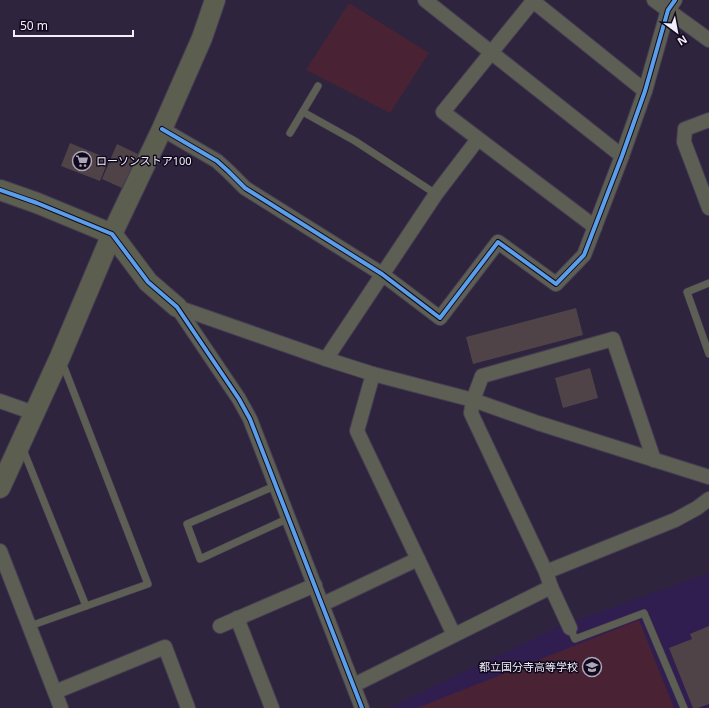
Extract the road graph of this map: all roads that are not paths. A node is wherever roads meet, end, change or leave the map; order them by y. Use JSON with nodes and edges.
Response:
{"nodes":[{"id":1,"x":215,"y":0,"type":"edge"},
{"id":2,"x":654,"y":0,"type":"edge"},
{"id":3,"x":430,"y":1,"type":"edge"},
{"id":4,"x":671,"y":5,"type":"edge"},
{"id":5,"x":709,"y":40,"type":"edge"},
{"id":6,"x":492,"y":52,"type":"junction"},
{"id":7,"x":318,"y":86,"type":"dead end"},
{"id":8,"x":645,"y":91,"type":"junction"},
{"id":9,"x":303,"y":112,"type":"junction"},
{"id":10,"x":709,"y":120,"type":"edge"},
{"id":11,"x":162,"y":129,"type":"junction"},
{"id":12,"x":290,"y":133,"type":"dead end"},
{"id":13,"x":478,"y":139,"type":"junction"},
{"id":14,"x":622,"y":156,"type":"junction"},
{"id":15,"x":0,"y":190,"type":"edge"},
{"id":16,"x":436,"y":194,"type":"junction"},
{"id":17,"x":709,"y":208,"type":"edge"},
{"id":18,"x":595,"y":227,"type":"junction"},
{"id":19,"x":112,"y":234,"type":"junction"},
{"id":20,"x":382,"y":274,"type":"junction"},
{"id":21,"x":709,"y":283,"type":"edge"},
{"id":22,"x":177,"y":307,"type":"junction"},
{"id":23,"x":709,"y":354,"type":"edge"},
{"id":24,"x":60,"y":356,"type":"junction"},
{"id":25,"x":326,"y":359,"type":"junction"},
{"id":26,"x":373,"y":374,"type":"junction"},
{"id":27,"x":473,"y":400,"type":"junction"},
{"id":28,"x":0,"y":401,"type":"edge"},
{"id":29,"x":34,"y":413,"type":"junction"},
{"id":30,"x":21,"y":443,"type":"junction"},
{"id":31,"x":654,"y":460,"type":"junction"},
{"id":32,"x":709,"y":477,"type":"edge"},
{"id":33,"x":277,"y":485,"type":"junction"},
{"id":34,"x":0,"y":488,"type":"edge"},
{"id":35,"x":709,"y":499,"type":"edge"},
{"id":36,"x":290,"y":518,"type":"junction"},
{"id":37,"x":0,"y":551,"type":"edge"},
{"id":38,"x":418,"y":559,"type":"junction"},
{"id":39,"x":546,"y":572,"type":"junction"},
{"id":40,"x":315,"y":585,"type":"junction"},
{"id":41,"x":551,"y":587,"type":"junction"},
{"id":42,"x":323,"y":604,"type":"junction"},
{"id":43,"x":86,"y":606,"type":"junction"},
{"id":44,"x":237,"y":618,"type":"junction"},
{"id":45,"x":30,"y":626,"type":"junction"},
{"id":46,"x":220,"y":626,"type":"dead end"},
{"id":47,"x":570,"y":628,"type":"joint"},
{"id":48,"x":454,"y":635,"type":"junction"},
{"id":49,"x":354,"y":685,"type":"junction"},
{"id":50,"x":55,"y":692,"type":"junction"},
{"id":51,"x":61,"y":708,"type":"edge"},
{"id":52,"x":188,"y":708,"type":"edge"},
{"id":53,"x":272,"y":708,"type":"edge"},
{"id":54,"x":362,"y":708,"type":"edge"},
{"id":55,"x":684,"y":708,"type":"edge"}],
"edges":[{"from":1,"to":11,"type":"street"},
{"from":2,"to":4,"type":"street"},
{"from":3,"to":6,"type":"street"},
{"from":4,"to":5,"type":"street"},
{"from":4,"to":8,"type":"street"},
{"from":6,"to":8,"type":"street"},
{"from":6,"to":13,"type":"street"},
{"from":6,"to":14,"type":"street"},
{"from":7,"to":9,"type":"lane"},
{"from":8,"to":14,"type":"street"},
{"from":9,"to":12,"type":"lane"},
{"from":9,"to":16,"type":"lane"},
{"from":10,"to":17,"type":"street"},
{"from":11,"to":19,"type":"street"},
{"from":11,"to":20,"type":"street"},
{"from":13,"to":16,"type":"street"},
{"from":13,"to":18,"type":"street"},
{"from":14,"to":18,"type":"street"},
{"from":15,"to":19,"type":"street"},
{"from":16,"to":20,"type":"street"},
{"from":18,"to":20,"type":"street"},
{"from":19,"to":22,"type":"street"},
{"from":19,"to":24,"type":"street"},
{"from":20,"to":25,"type":"street"},
{"from":21,"to":23,"type":"lane"},
{"from":22,"to":25,"type":"street"},
{"from":22,"to":33,"type":"street"},
{"from":24,"to":29,"type":"street"},
{"from":24,"to":43,"type":"lane"},
{"from":25,"to":26,"type":"street"},
{"from":26,"to":27,"type":"street"},
{"from":26,"to":38,"type":"street"},
{"from":27,"to":31,"type":"street"},
{"from":27,"to":31,"type":"street"},
{"from":27,"to":39,"type":"street"},
{"from":28,"to":29,"type":"street"},
{"from":29,"to":30,"type":"street"},
{"from":30,"to":34,"type":"street"},
{"from":30,"to":43,"type":"lane"},
{"from":31,"to":32,"type":"street"},
{"from":33,"to":36,"type":"street"},
{"from":33,"to":36,"type":"lane"},
{"from":35,"to":39,"type":"street"},
{"from":36,"to":40,"type":"street"},
{"from":37,"to":45,"type":"street"},
{"from":38,"to":42,"type":"street"},
{"from":38,"to":48,"type":"street"},
{"from":39,"to":41,"type":"street"},
{"from":40,"to":42,"type":"street"},
{"from":40,"to":44,"type":"street"},
{"from":41,"to":47,"type":"street"},
{"from":41,"to":48,"type":"street"},
{"from":42,"to":49,"type":"street"},
{"from":43,"to":45,"type":"lane"},
{"from":44,"to":46,"type":"street"},
{"from":44,"to":53,"type":"street"},
{"from":45,"to":50,"type":"street"},
{"from":47,"to":55,"type":"lane"},
{"from":48,"to":49,"type":"street"},
{"from":49,"to":54,"type":"street"},
{"from":50,"to":51,"type":"street"},
{"from":50,"to":52,"type":"street"}]}
